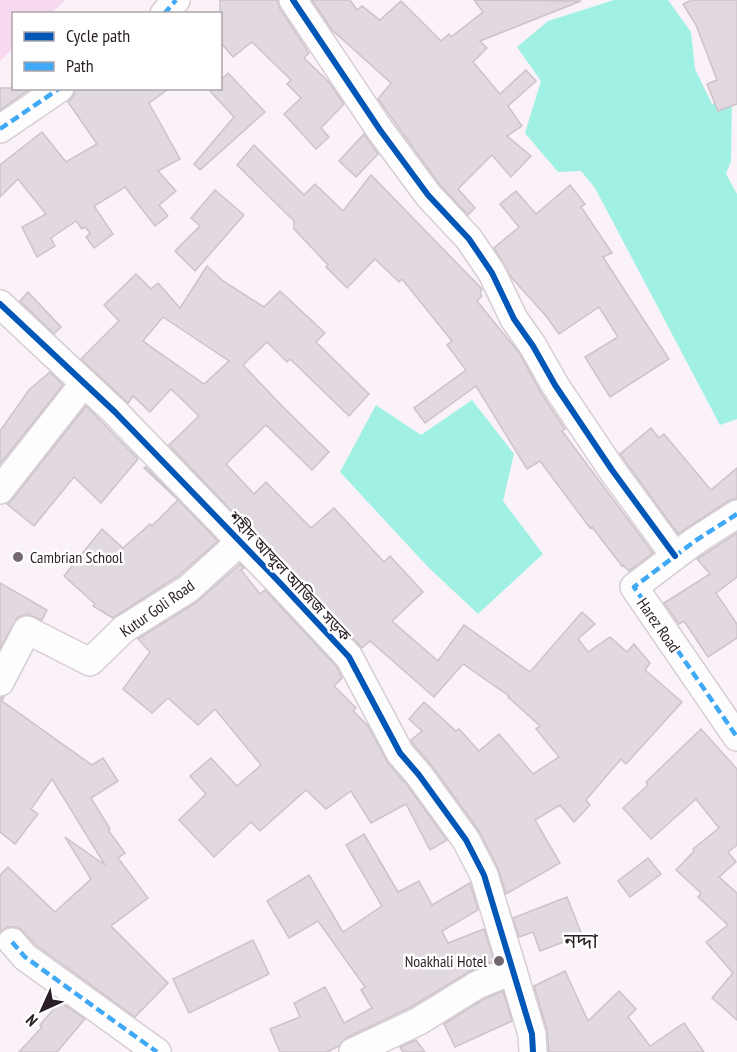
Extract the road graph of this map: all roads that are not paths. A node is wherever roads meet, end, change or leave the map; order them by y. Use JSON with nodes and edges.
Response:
{"nodes":[{"id":1,"x":176,"y":0,"type":"edge"},
{"id":2,"x":293,"y":0,"type":"edge"},
{"id":3,"x":166,"y":12,"type":"edge"},
{"id":4,"x":57,"y":90,"type":"edge"},
{"id":5,"x":0,"y":129,"type":"edge"},
{"id":6,"x":0,"y":304,"type":"edge"},
{"id":7,"x":84,"y":382,"type":"junction"},
{"id":8,"x":0,"y":490,"type":"edge"},
{"id":9,"x":737,"y":514,"type":"edge"},
{"id":10,"x":240,"y":542,"type":"junction"},
{"id":11,"x":675,"y":556,"type":"junction"},
{"id":12,"x":0,"y":682,"type":"edge"},
{"id":13,"x":737,"y":737,"type":"edge"},
{"id":14,"x":12,"y":942,"type":"dead end"},
{"id":15,"x":513,"y":970,"type":"junction"},
{"id":16,"x":157,"y":1052,"type":"edge"},
{"id":17,"x":353,"y":1052,"type":"edge"},
{"id":18,"x":533,"y":1052,"type":"edge"}],
"edges":[{"from":1,"to":3,"type":"street"},
{"from":2,"to":11,"type":"street"},
{"from":4,"to":5,"type":"street"},
{"from":6,"to":7,"type":"street","name":"শহীদ আব্দুল আজিজ সড়ক"},
{"from":7,"to":8,"type":"street"},
{"from":7,"to":10,"type":"street","name":"শহীদ আব্দুল আজিজ সড়ক"},
{"from":9,"to":11,"type":"street","name":"Harez Road"},
{"from":10,"to":12,"type":"street","name":"Kutur Goli Road"},
{"from":10,"to":15,"type":"street","name":"শহীদ আব্দুল আজিজ সড়ক"},
{"from":11,"to":13,"type":"street","name":"Harez Road"},
{"from":14,"to":16,"type":"street"},
{"from":15,"to":17,"type":"street"},
{"from":15,"to":18,"type":"street","name":"শহীদ আব্দুল আজিজ সড়ক"}]}
